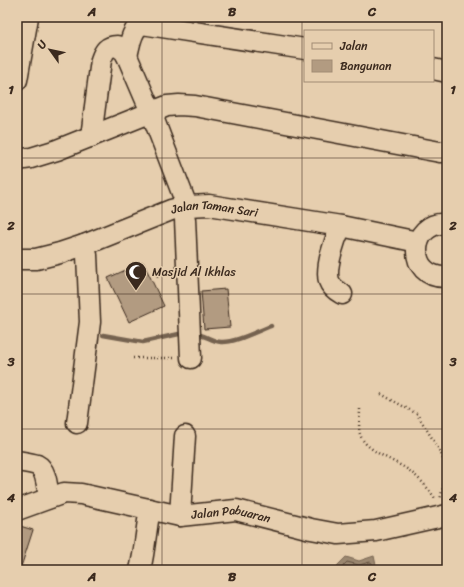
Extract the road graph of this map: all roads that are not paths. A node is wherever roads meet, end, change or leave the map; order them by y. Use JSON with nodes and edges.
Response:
{"nodes":[{"id":1,"x":28,"y":17,"type":"edge"},
{"id":2,"x":304,"y":49,"type":"edge"},
{"id":3,"x":127,"y":56,"type":"junction"},
{"id":4,"x":434,"y":69,"type":"edge"},
{"id":5,"x":447,"y":72,"type":"edge"},
{"id":6,"x":17,"y":80,"type":"edge"},
{"id":7,"x":151,"y":112,"type":"junction"},
{"id":8,"x":91,"y":137,"type":"junction"},
{"id":9,"x":447,"y":152,"type":"edge"},
{"id":10,"x":17,"y":160,"type":"edge"},
{"id":11,"x":186,"y":213,"type":"junction"},
{"id":12,"x":447,"y":224,"type":"edge"},
{"id":13,"x":340,"y":226,"type":"junction"},
{"id":14,"x":418,"y":242,"type":"junction"},
{"id":15,"x":84,"y":245,"type":"junction"},
{"id":16,"x":17,"y":259,"type":"edge"},
{"id":17,"x":447,"y":277,"type":"edge"},
{"id":18,"x":342,"y":294,"type":"dead end"},
{"id":19,"x":190,"y":342,"type":"road end"},
{"id":20,"x":77,"y":423,"type":"dead end"},
{"id":21,"x":185,"y":436,"type":"dead end"},
{"id":22,"x":17,"y":461,"type":"edge"},
{"id":23,"x":49,"y":498,"type":"junction"},
{"id":24,"x":150,"y":509,"type":"junction"},
{"id":25,"x":17,"y":510,"type":"edge"},
{"id":26,"x":180,"y":516,"type":"junction"},
{"id":27,"x":447,"y":516,"type":"edge"},
{"id":28,"x":140,"y":570,"type":"edge"}],
"edges":[{"from":1,"to":6,"type":"street"},
{"from":2,"to":3,"type":"street"},
{"from":3,"to":7,"type":"street"},
{"from":3,"to":8,"type":"street"},
{"from":4,"to":5,"type":"street"},
{"from":7,"to":8,"type":"street"},
{"from":7,"to":9,"type":"street"},
{"from":7,"to":11,"type":"street"},
{"from":8,"to":10,"type":"street"},
{"from":11,"to":13,"type":"street","name":"Jalan Taman Sari"},
{"from":11,"to":15,"type":"street","name":"Jalan Taman Sari"},
{"from":11,"to":19,"type":"street"},
{"from":12,"to":14,"type":"street"},
{"from":13,"to":14,"type":"street","name":"Jalan Taman Sari"},
{"from":13,"to":18,"type":"street"},
{"from":14,"to":17,"type":"street"},
{"from":15,"to":16,"type":"street","name":"Jalan Taman Sari"},
{"from":15,"to":20,"type":"street"},
{"from":21,"to":26,"type":"street"},
{"from":22,"to":23,"type":"street"},
{"from":23,"to":24,"type":"street","name":"Jalan Pabuaran"},
{"from":23,"to":25,"type":"street","name":"Jalan Pabuaran"},
{"from":24,"to":26,"type":"street","name":"Jalan Pabuaran"},
{"from":24,"to":28,"type":"street"},
{"from":26,"to":27,"type":"street","name":"Jalan Pabuaran"}]}
